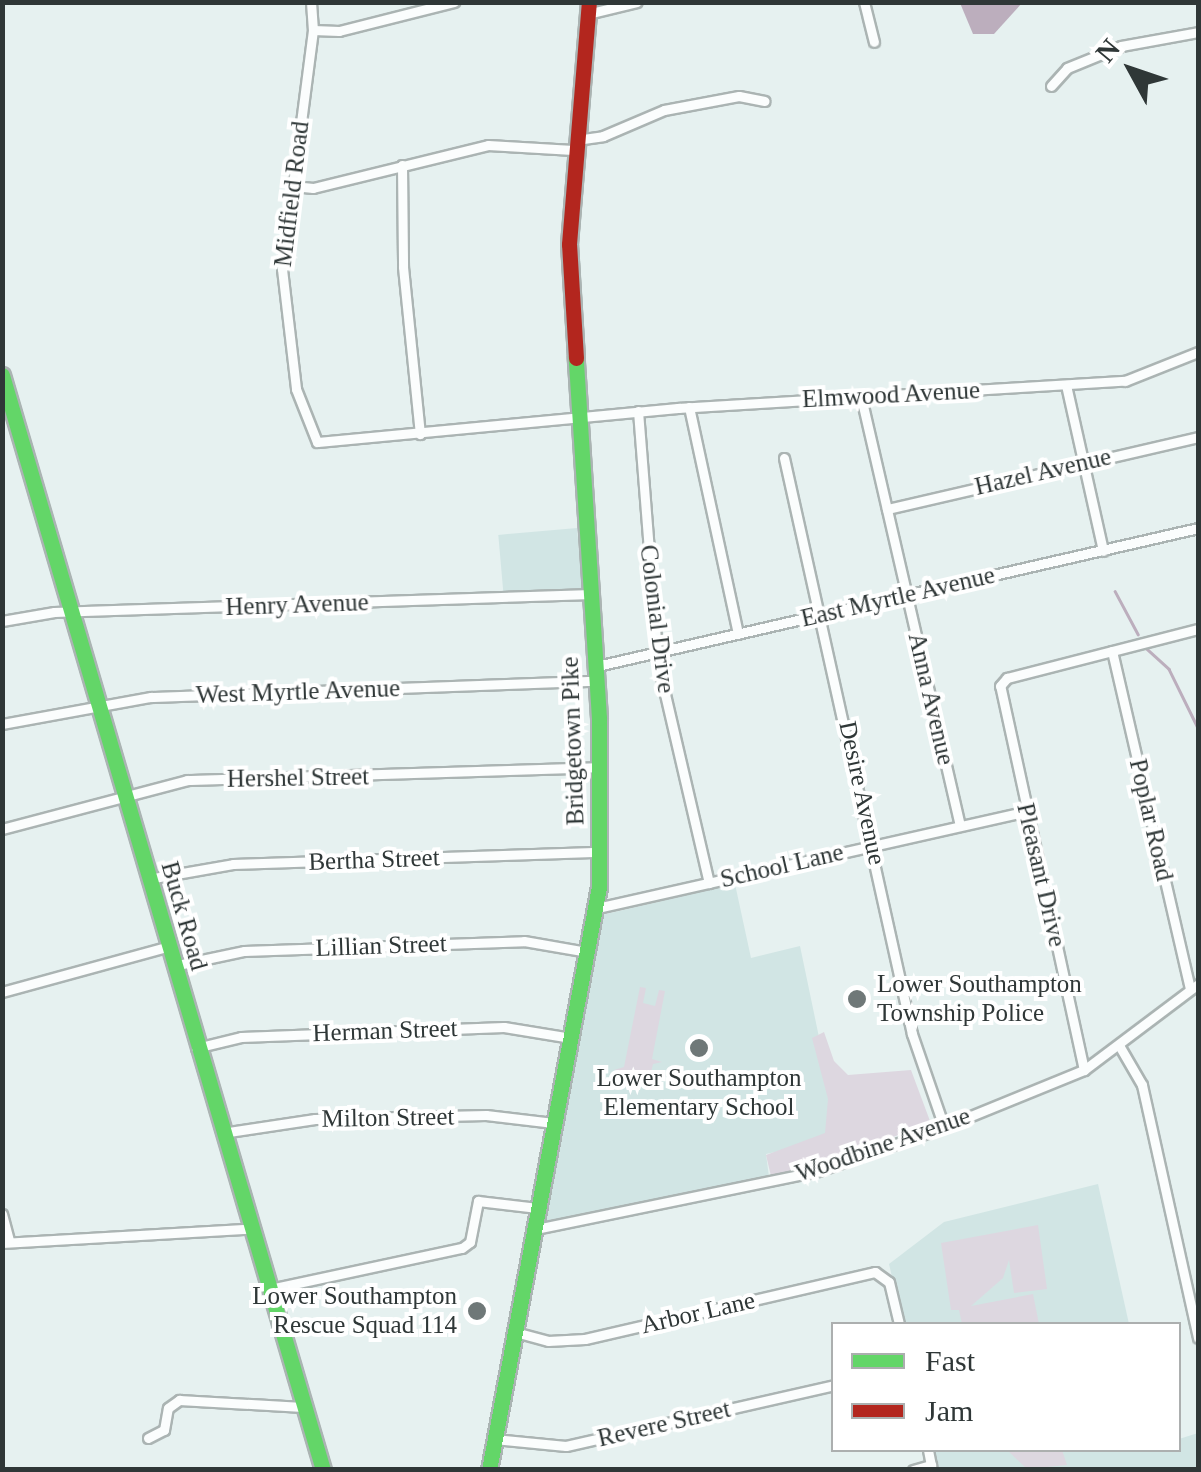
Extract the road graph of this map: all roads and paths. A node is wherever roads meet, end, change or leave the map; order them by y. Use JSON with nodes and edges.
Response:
{"nodes":[{"id":1,"x":311,"y":2,"type":"edge"},
{"id":2,"x":454,"y":2,"type":"edge"},
{"id":3,"x":638,"y":2,"type":"edge"},
{"id":4,"x":864,"y":2,"type":"edge"},
{"id":5,"x":588,"y":8,"type":"edge"},
{"id":6,"x":313,"y":30,"type":"junction"},
{"id":7,"x":1198,"y":32,"type":"edge"},
{"id":8,"x":874,"y":42,"type":"dead end"},
{"id":9,"x":1051,"y":86,"type":"dead end"},
{"id":10,"x":765,"y":102,"type":"dead end"},
{"id":11,"x":573,"y":145,"type":"junction"},
{"id":12,"x":402,"y":165,"type":"junction"},
{"id":13,"x":292,"y":186,"type":"junction"},
{"id":14,"x":1198,"y":352,"type":"edge"},
{"id":15,"x":2,"y":375,"type":"edge"},
{"id":16,"x":1066,"y":385,"type":"junction"},
{"id":17,"x":861,"y":397,"type":"junction"},
{"id":18,"x":689,"y":407,"type":"junction"},
{"id":19,"x":638,"y":411,"type":"junction"},
{"id":20,"x":577,"y":416,"type":"junction"},
{"id":21,"x":420,"y":434,"type":"junction"},
{"id":22,"x":1198,"y":437,"type":"edge"},
{"id":23,"x":315,"y":441,"type":"joint"},
{"id":24,"x":784,"y":458,"type":"dead end"},
{"id":25,"x":1083,"y":463,"type":"junction"},
{"id":26,"x":887,"y":509,"type":"junction"},
{"id":27,"x":1198,"y":528,"type":"edge"},
{"id":28,"x":1103,"y":551,"type":"junction"},
{"id":29,"x":592,"y":594,"type":"junction"},
{"id":30,"x":906,"y":595,"type":"junction"},
{"id":31,"x":70,"y":612,"type":"junction"},
{"id":32,"x":821,"y":614,"type":"junction"},
{"id":33,"x":2,"y":621,"type":"edge"},
{"id":34,"x":1198,"y":629,"type":"edge"},
{"id":35,"x":738,"y":634,"type":"junction"},
{"id":36,"x":1112,"y":651,"type":"junction"},
{"id":37,"x":657,"y":652,"type":"junction"},
{"id":38,"x":597,"y":673,"type":"junction"},
{"id":39,"x":99,"y":708,"type":"junction"},
{"id":40,"x":2,"y":724,"type":"edge"},
{"id":41,"x":600,"y":767,"type":"junction"},
{"id":42,"x":124,"y":795,"type":"junction"},
{"id":43,"x":1026,"y":811,"type":"junction"},
{"id":44,"x":960,"y":826,"type":"junction"},
{"id":45,"x":2,"y":829,"type":"edge"},
{"id":46,"x":873,"y":846,"type":"junction"},
{"id":47,"x":601,"y":852,"type":"junction"},
{"id":48,"x":148,"y":879,"type":"junction"},
{"id":49,"x":709,"y":883,"type":"junction"},
{"id":50,"x":597,"y":908,"type":"junction"},
{"id":51,"x":168,"y":947,"type":"junction"},
{"id":52,"x":590,"y":952,"type":"junction"},
{"id":53,"x":173,"y":966,"type":"junction"},
{"id":54,"x":1194,"y":987,"type":"edge"},
{"id":55,"x":2,"y":992,"type":"edge"},
{"id":56,"x":574,"y":1038,"type":"junction"},
{"id":57,"x":1120,"y":1047,"type":"junction"},
{"id":58,"x":196,"y":1048,"type":"junction"},
{"id":59,"x":1084,"y":1070,"type":"junction"},
{"id":60,"x":557,"y":1123,"type":"junction"},
{"id":61,"x":944,"y":1127,"type":"junction"},
{"id":62,"x":220,"y":1134,"type":"junction"},
{"id":63,"x":540,"y":1208,"type":"junction"},
{"id":64,"x":2,"y":1214,"type":"edge"},
{"id":65,"x":248,"y":1229,"type":"junction"},
{"id":66,"x":536,"y":1229,"type":"junction"},
{"id":67,"x":6,"y":1242,"type":"edge"},
{"id":68,"x":267,"y":1290,"type":"junction"},
{"id":69,"x":899,"y":1322,"type":"edge"},
{"id":70,"x":515,"y":1332,"type":"junction"},
{"id":71,"x":1198,"y":1338,"type":"edge"},
{"id":72,"x":831,"y":1386,"type":"edge"},
{"id":73,"x":303,"y":1407,"type":"junction"},
{"id":74,"x":148,"y":1438,"type":"dead end"},
{"id":75,"x":494,"y":1439,"type":"junction"},
{"id":76,"x":932,"y":1467,"type":"edge"},
{"id":77,"x":323,"y":1470,"type":"edge"},
{"id":78,"x":489,"y":1470,"type":"edge"},
{"id":79,"x":914,"y":1470,"type":"edge"}],
"edges":[{"from":1,"to":6,"type":"street","name":"Midfield Road"},
{"from":2,"to":6,"type":"street"},
{"from":3,"to":5,"type":"street"},
{"from":4,"to":8,"type":"street"},
{"from":5,"to":11,"type":"main road","name":"Bridgetown Pike"},
{"from":6,"to":13,"type":"street","name":"Midfield Road"},
{"from":7,"to":9,"type":"street"},
{"from":10,"to":11,"type":"street"},
{"from":11,"to":12,"type":"street"},
{"from":11,"to":20,"type":"main road","name":"Bridgetown Pike"},
{"from":12,"to":13,"type":"street"},
{"from":12,"to":21,"type":"street"},
{"from":13,"to":23,"type":"street","name":"Midfield Road"},
{"from":14,"to":16,"type":"street","name":"Elmwood Avenue"},
{"from":15,"to":31,"type":"main road","name":"Buck Road"},
{"from":16,"to":17,"type":"street","name":"Elmwood Avenue"},
{"from":16,"to":25,"type":"street"},
{"from":17,"to":18,"type":"street","name":"Elmwood Avenue"},
{"from":17,"to":26,"type":"street","name":"Anna Avenue"},
{"from":18,"to":19,"type":"street","name":"Elmwood Avenue"},
{"from":18,"to":35,"type":"street"},
{"from":19,"to":20,"type":"street","name":"Elmwood Avenue"},
{"from":19,"to":37,"type":"street","name":"Colonial Drive"},
{"from":20,"to":21,"type":"street","name":"Elmwood Avenue"},
{"from":20,"to":29,"type":"main road","name":"Bridgetown Pike"},
{"from":21,"to":23,"type":"street","name":"Elmwood Avenue"},
{"from":22,"to":25,"type":"street","name":"Hazel Avenue"},
{"from":24,"to":32,"type":"street","name":"Desire Avenue"},
{"from":25,"to":26,"type":"street","name":"Hazel Avenue"},
{"from":25,"to":28,"type":"street"},
{"from":26,"to":30,"type":"street","name":"Anna Avenue"},
{"from":27,"to":28,"type":"street","name":"East Myrtle Avenue"},
{"from":28,"to":30,"type":"street","name":"East Myrtle Avenue"},
{"from":29,"to":31,"type":"street","name":"Henry Avenue"},
{"from":29,"to":38,"type":"main road","name":"Bridgetown Pike"},
{"from":30,"to":32,"type":"street","name":"East Myrtle Avenue"},
{"from":30,"to":44,"type":"street","name":"Anna Avenue"},
{"from":31,"to":33,"type":"street","name":"Henry Avenue"},
{"from":31,"to":39,"type":"main road","name":"Buck Road"},
{"from":32,"to":35,"type":"street","name":"East Myrtle Avenue"},
{"from":32,"to":46,"type":"street","name":"Desire Avenue"},
{"from":34,"to":36,"type":"street"},
{"from":35,"to":37,"type":"street","name":"East Myrtle Avenue"},
{"from":36,"to":43,"type":"street","name":"Pleasant Drive"},
{"from":36,"to":54,"type":"street","name":"Poplar Road"},
{"from":37,"to":38,"type":"street","name":"East Myrtle Avenue"},
{"from":37,"to":49,"type":"street","name":"Colonial Drive"},
{"from":38,"to":39,"type":"street","name":"West Myrtle Avenue"},
{"from":38,"to":41,"type":"main road","name":"Bridgetown Pike"},
{"from":39,"to":40,"type":"street","name":"West Myrtle Avenue"},
{"from":39,"to":42,"type":"main road","name":"Buck Road"},
{"from":41,"to":42,"type":"street","name":"Hershel Street"},
{"from":41,"to":47,"type":"main road","name":"Bridgetown Pike"},
{"from":42,"to":45,"type":"street","name":"Hershel Street"},
{"from":42,"to":48,"type":"main road","name":"Buck Road"},
{"from":43,"to":44,"type":"street","name":"School Lane"},
{"from":43,"to":59,"type":"street","name":"Pleasant Drive"},
{"from":44,"to":46,"type":"street","name":"School Lane"},
{"from":46,"to":49,"type":"street","name":"School Lane"},
{"from":46,"to":61,"type":"street","name":"Desire Avenue"},
{"from":47,"to":48,"type":"street","name":"Bertha Street"},
{"from":47,"to":50,"type":"main road","name":"Bridgetown Pike"},
{"from":48,"to":51,"type":"main road","name":"Buck Road"},
{"from":49,"to":50,"type":"street","name":"School Lane"},
{"from":50,"to":52,"type":"main road","name":"Bridgetown Pike"},
{"from":51,"to":53,"type":"main road","name":"Buck Road"},
{"from":51,"to":55,"type":"street"},
{"from":52,"to":53,"type":"street","name":"Lillian Street"},
{"from":52,"to":56,"type":"main road","name":"Bridgetown Pike"},
{"from":53,"to":58,"type":"main road","name":"Buck Road"},
{"from":54,"to":57,"type":"street","name":"Woodbine Avenue"},
{"from":56,"to":58,"type":"street","name":"Herman Street"},
{"from":56,"to":60,"type":"main road","name":"Bridgetown Pike"},
{"from":57,"to":59,"type":"street","name":"Woodbine Avenue"},
{"from":57,"to":71,"type":"street"},
{"from":58,"to":62,"type":"main road","name":"Buck Road"},
{"from":59,"to":61,"type":"street","name":"Woodbine Avenue"},
{"from":60,"to":62,"type":"street","name":"Milton Street"},
{"from":60,"to":63,"type":"main road","name":"Bridgetown Pike"},
{"from":61,"to":66,"type":"street","name":"Woodbine Avenue"},
{"from":62,"to":65,"type":"main road","name":"Buck Road"},
{"from":63,"to":66,"type":"main road","name":"Bridgetown Pike"},
{"from":63,"to":68,"type":"street"},
{"from":64,"to":67,"type":"street"},
{"from":65,"to":67,"type":"street"},
{"from":65,"to":68,"type":"main road","name":"Buck Road"},
{"from":66,"to":70,"type":"main road","name":"Bridgetown Pike"},
{"from":68,"to":73,"type":"main road","name":"Buck Road"},
{"from":69,"to":70,"type":"street","name":"Arbor Lane"},
{"from":70,"to":75,"type":"main road","name":"Bridgetown Pike"},
{"from":72,"to":75,"type":"street","name":"Revere Street"},
{"from":73,"to":74,"type":"street"},
{"from":73,"to":77,"type":"main road","name":"Buck Road"},
{"from":75,"to":78,"type":"main road","name":"Bridgetown Pike"},
{"from":76,"to":79,"type":"street"}]}
